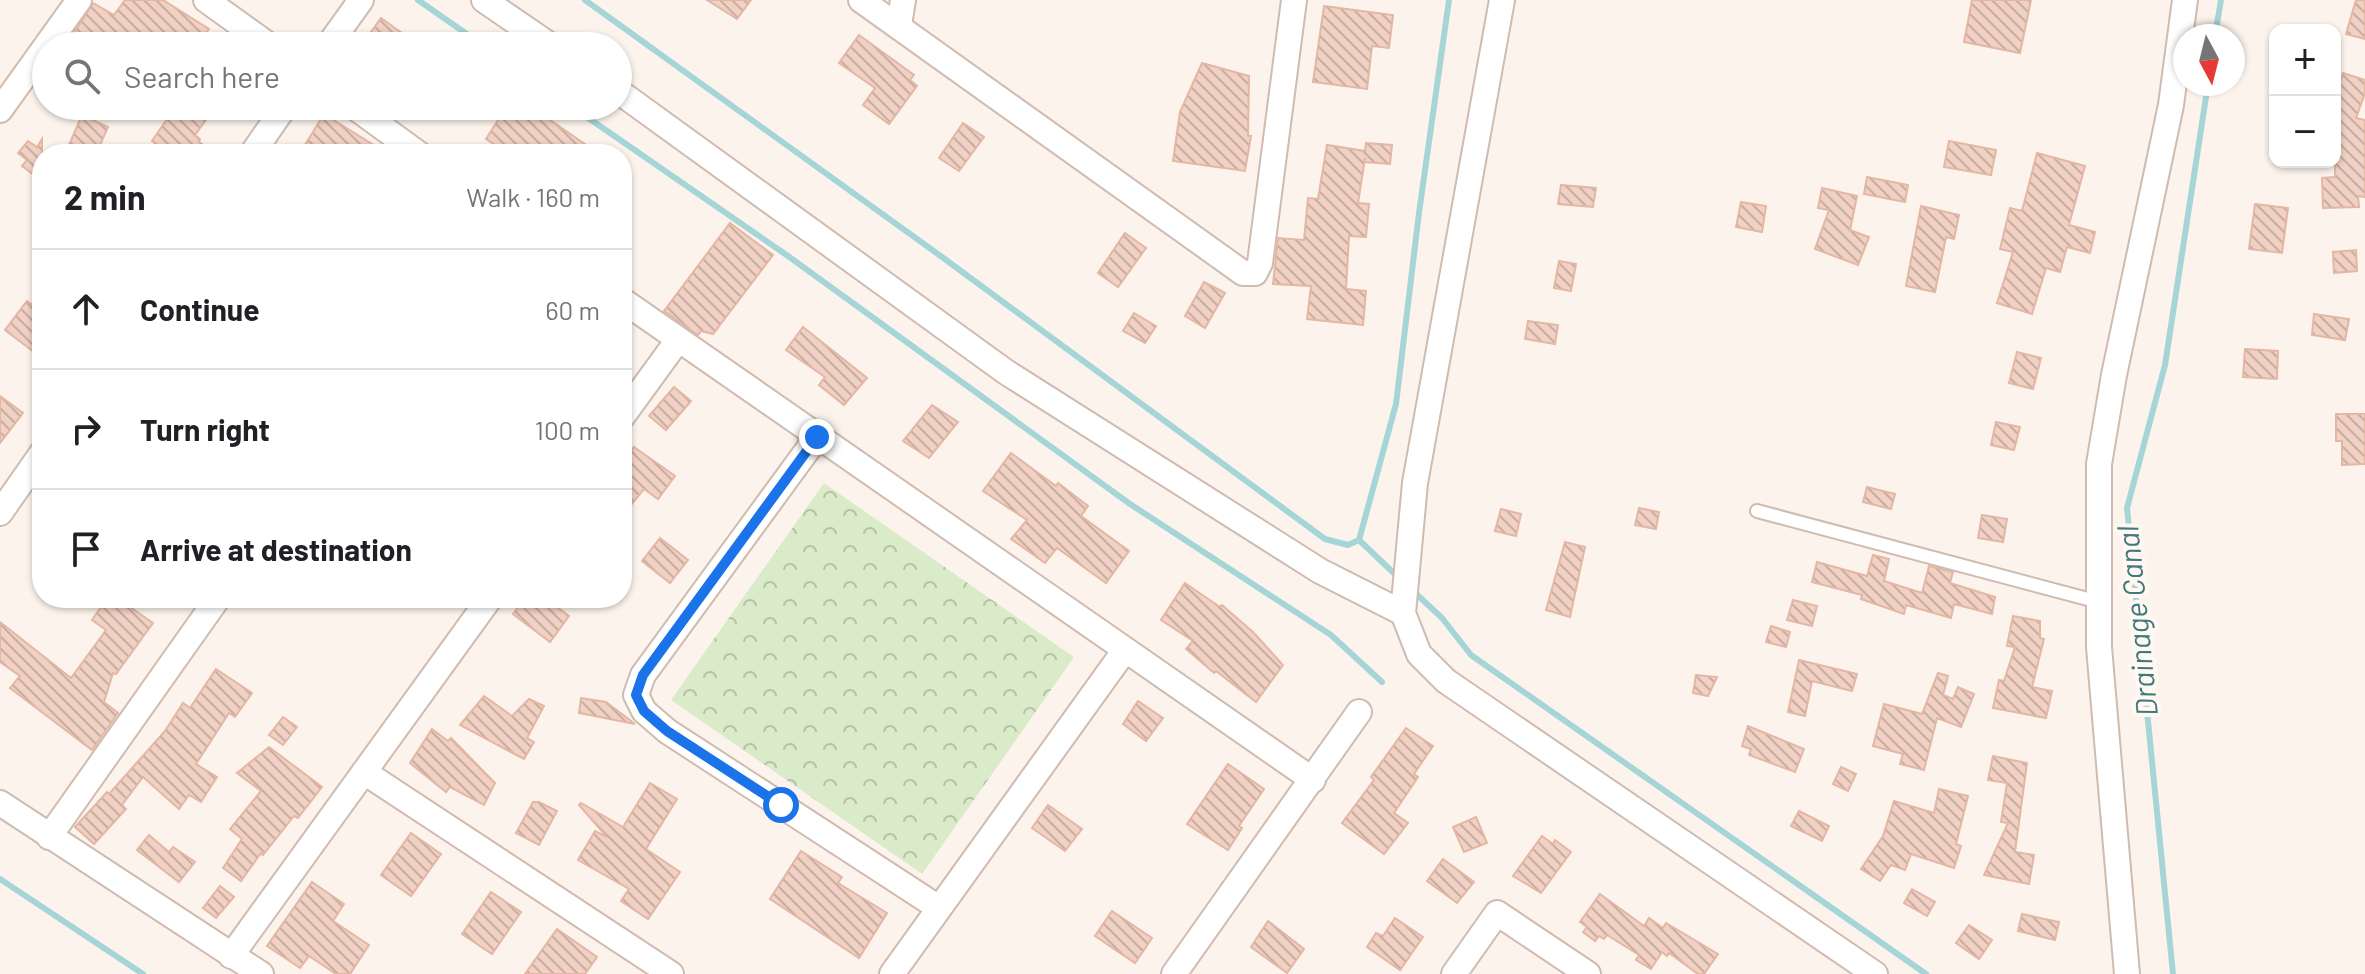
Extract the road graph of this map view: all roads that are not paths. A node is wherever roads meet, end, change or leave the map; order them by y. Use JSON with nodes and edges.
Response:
{"nodes":[{"id":1,"x":79,"y":0,"type":"edge"},
{"id":2,"x":206,"y":0,"type":"edge"},
{"id":3,"x":361,"y":0,"type":"edge"},
{"id":4,"x":484,"y":0,"type":"edge"},
{"id":5,"x":861,"y":0,"type":"edge"},
{"id":6,"x":903,"y":0,"type":"edge"},
{"id":7,"x":1294,"y":0,"type":"edge"},
{"id":8,"x":1502,"y":0,"type":"edge"},
{"id":9,"x":2185,"y":0,"type":"edge"},
{"id":10,"x":899,"y":25,"type":"junction"},
{"id":11,"x":56,"y":32,"type":"edge"},
{"id":12,"x":251,"y":32,"type":"edge"},
{"id":13,"x":338,"y":32,"type":"edge"},
{"id":14,"x":531,"y":32,"type":"edge"},
{"id":15,"x":32,"y":65,"type":"edge"},
{"id":16,"x":632,"y":101,"type":"edge"},
{"id":17,"x":0,"y":110,"type":"edge"},
{"id":18,"x":275,"y":120,"type":"edge"},
{"id":19,"x":372,"y":120,"type":"edge"},
{"id":20,"x":259,"y":144,"type":"edge"},
{"id":21,"x":405,"y":144,"type":"edge"},
{"id":22,"x":632,"y":307,"type":"edge"},
{"id":23,"x":678,"y":340,"type":"junction"},
{"id":24,"x":632,"y":403,"type":"edge"},
{"id":25,"x":817,"y":437,"type":"junction"},
{"id":26,"x":32,"y":467,"type":"edge"},
{"id":27,"x":1757,"y":511,"type":"dead end"},
{"id":28,"x":0,"y":513,"type":"edge"},
{"id":29,"x":2099,"y":602,"type":"junction"},
{"id":30,"x":211,"y":608,"type":"edge"},
{"id":31,"x":483,"y":608,"type":"edge"},
{"id":32,"x":1403,"y":613,"type":"junction"},
{"id":33,"x":1125,"y":650,"type":"junction"},
{"id":34,"x":1359,"y":712,"type":"dead end"},
{"id":35,"x":364,"y":772,"type":"junction"},
{"id":36,"x":1313,"y":780,"type":"junction"},
{"id":37,"x":0,"y":803,"type":"edge"},
{"id":38,"x":49,"y":837,"type":"junction"},
{"id":39,"x":939,"y":908,"type":"junction"},
{"id":40,"x":231,"y":956,"type":"junction"},
{"id":41,"x":261,"y":974,"type":"edge"},
{"id":42,"x":671,"y":974,"type":"edge"},
{"id":43,"x":892,"y":974,"type":"edge"},
{"id":44,"x":1174,"y":974,"type":"edge"},
{"id":45,"x":1454,"y":974,"type":"edge"},
{"id":46,"x":1588,"y":974,"type":"edge"},
{"id":47,"x":1875,"y":974,"type":"edge"},
{"id":48,"x":2127,"y":974,"type":"edge"}],
"edges":[{"from":1,"to":11,"type":"street"},
{"from":2,"to":12,"type":"street"},
{"from":3,"to":13,"type":"street"},
{"from":4,"to":14,"type":"street"},
{"from":5,"to":10,"type":"street"},
{"from":6,"to":10,"type":"street"},
{"from":7,"to":10,"type":"street"},
{"from":8,"to":32,"type":"street"},
{"from":9,"to":29,"type":"street"},
{"from":15,"to":17,"type":"street"},
{"from":16,"to":32,"type":"street"},
{"from":18,"to":20,"type":"street"},
{"from":19,"to":21,"type":"street"},
{"from":22,"to":23,"type":"street"},
{"from":23,"to":24,"type":"street"},
{"from":23,"to":25,"type":"street"},
{"from":25,"to":33,"type":"street"},
{"from":25,"to":39,"type":"street"},
{"from":26,"to":28,"type":"street"},
{"from":27,"to":29,"type":"lane"},
{"from":29,"to":48,"type":"street"},
{"from":30,"to":38,"type":"street"},
{"from":31,"to":35,"type":"street"},
{"from":32,"to":47,"type":"street"},
{"from":33,"to":36,"type":"street"},
{"from":33,"to":39,"type":"street"},
{"from":34,"to":36,"type":"street"},
{"from":35,"to":40,"type":"street"},
{"from":35,"to":42,"type":"street"},
{"from":36,"to":44,"type":"street"},
{"from":37,"to":38,"type":"street"},
{"from":38,"to":40,"type":"street"},
{"from":39,"to":43,"type":"street"},
{"from":40,"to":41,"type":"street"},
{"from":45,"to":46,"type":"street"}]}
